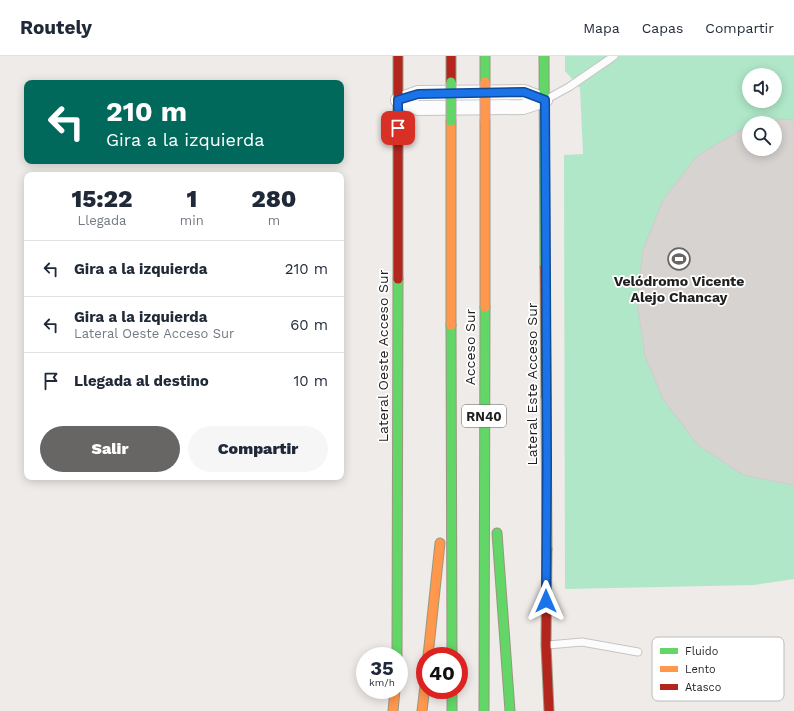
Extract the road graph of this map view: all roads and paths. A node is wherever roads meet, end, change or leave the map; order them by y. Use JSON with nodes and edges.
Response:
{"nodes":[{"id":1,"x":398,"y":56,"type":"edge"},
{"id":2,"x":451,"y":56,"type":"edge"},
{"id":3,"x":485,"y":56,"type":"edge"},
{"id":4,"x":544,"y":56,"type":"edge"},
{"id":5,"x":614,"y":56,"type":"edge"},
{"id":6,"x":398,"y":100,"type":"junction"},
{"id":7,"x":545,"y":100,"type":"junction"},
{"id":8,"x":484,"y":400,"type":"junction"},
{"id":9,"x":452,"y":439,"type":"junction"},
{"id":10,"x":494,"y":499,"type":"dead end"},
{"id":11,"x":496,"y":522,"type":"dead end"},
{"id":12,"x":546,"y":645,"type":"junction"},
{"id":13,"x":397,"y":647,"type":"edge"},
{"id":14,"x":429,"y":647,"type":"edge"},
{"id":15,"x":452,"y":647,"type":"edge"},
{"id":16,"x":638,"y":652,"type":"dead end"},
{"id":17,"x":395,"y":699,"type":"edge"},
{"id":18,"x":423,"y":699,"type":"edge"},
{"id":19,"x":452,"y":699,"type":"edge"},
{"id":20,"x":394,"y":711,"type":"edge"},
{"id":21,"x":422,"y":711,"type":"edge"},
{"id":22,"x":452,"y":711,"type":"edge"},
{"id":23,"x":484,"y":711,"type":"edge"},
{"id":24,"x":510,"y":711,"type":"edge"},
{"id":25,"x":549,"y":711,"type":"edge"}],
"edges":[{"from":1,"to":6,"type":"main road","name":"Lateral Oeste Acceso Sur"},
{"from":2,"to":9,"type":"main road","name":"Acceso Sur","number":"RN40","bridge":true},
{"from":3,"to":8,"type":"main road","name":"Acceso Sur","number":"RN40","bridge":true},
{"from":4,"to":7,"type":"main road","name":"Lateral Este Acceso Sur"},
{"from":5,"to":7,"type":"lane"},
{"from":6,"to":7,"type":"street"},
{"from":6,"to":13,"type":"main road","name":"Lateral Oeste Acceso Sur"},
{"from":7,"to":12,"type":"main road","name":"Lateral Este Acceso Sur"},
{"from":8,"to":10,"type":"main road"},
{"from":8,"to":23,"type":"main road","name":"Acceso Sur","number":"RN40"},
{"from":9,"to":14,"type":"main road"},
{"from":9,"to":15,"type":"main road","name":"Acceso Sur","number":"RN40"},
{"from":11,"to":24,"type":"main road"},
{"from":12,"to":16,"type":"lane"},
{"from":12,"to":25,"type":"main road","name":"Lateral Este Acceso Sur"},
{"from":17,"to":20,"type":"main road"},
{"from":18,"to":21,"type":"main road"},
{"from":19,"to":22,"type":"main road"}]}
